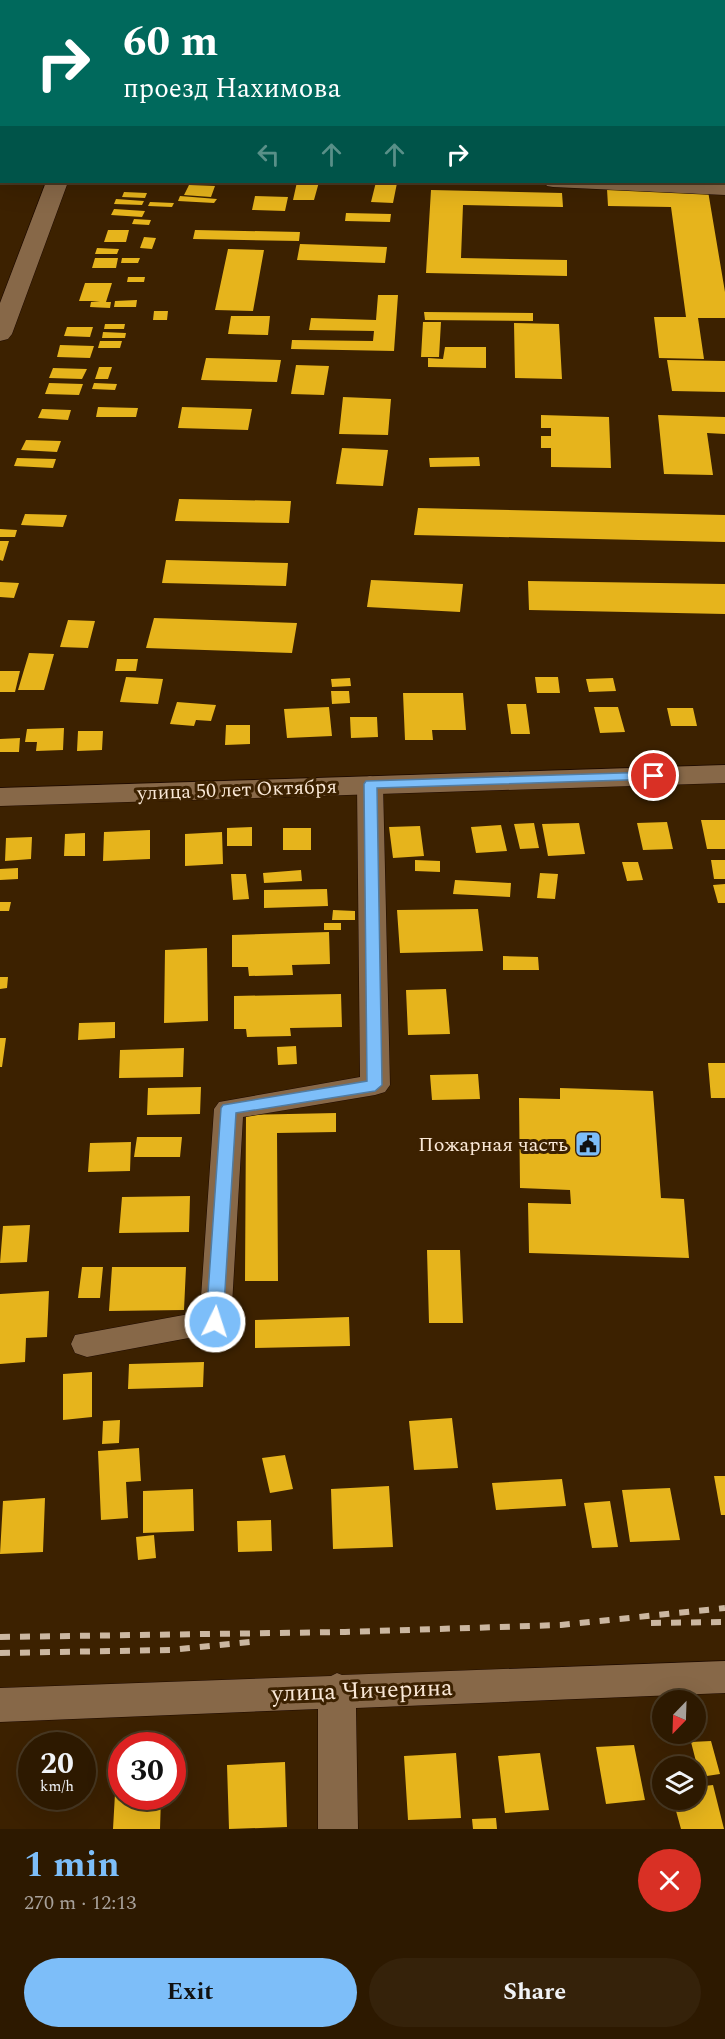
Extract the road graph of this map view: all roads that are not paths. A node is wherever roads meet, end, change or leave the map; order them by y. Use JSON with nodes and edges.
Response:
{"nodes":[{"id":1,"x":57,"y":183,"type":"edge"},
{"id":2,"x":574,"y":183,"type":"edge"},
{"id":3,"x":725,"y":190,"type":"edge"},
{"id":4,"x":0,"y":334,"type":"edge"},
{"id":5,"x":725,"y":774,"type":"edge"},
{"id":6,"x":370,"y":784,"type":"junction"},
{"id":7,"x":0,"y":797,"type":"edge"},
{"id":8,"x":87,"y":1344,"type":"dead end"},
{"id":9,"x":725,"y":1677,"type":"edge"},
{"id":10,"x":337,"y":1690,"type":"junction"},
{"id":11,"x":0,"y":1705,"type":"edge"},
{"id":12,"x":338,"y":1829,"type":"edge"}],
"edges":[{"from":1,"to":4,"type":"street"},
{"from":2,"to":3,"type":"street"},
{"from":5,"to":6,"type":"street","name":"улица 50 лет Октября"},
{"from":6,"to":7,"type":"street","name":"улица 50 лет Октября"},
{"from":6,"to":8,"type":"street"},
{"from":9,"to":10,"type":"street","name":"улица Чичерина"},
{"from":10,"to":11,"type":"street","name":"улица Чичерина"},
{"from":10,"to":12,"type":"street"}]}
